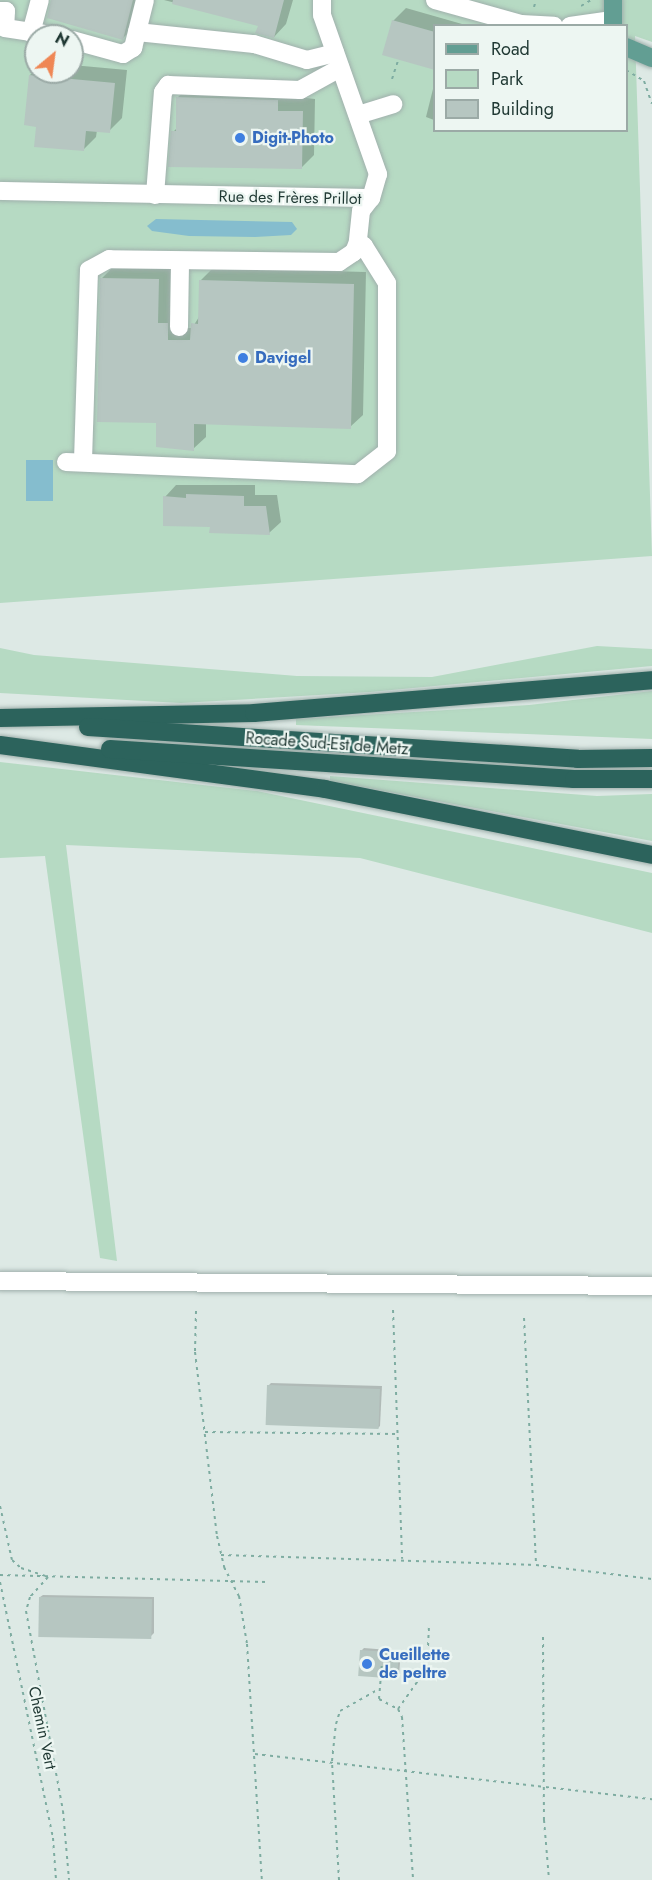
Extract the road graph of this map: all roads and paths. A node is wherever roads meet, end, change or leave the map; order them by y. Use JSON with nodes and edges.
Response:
{"nodes":[{"id":1,"x":40,"y":0,"type":"edge"},
{"id":2,"x":146,"y":0,"type":"edge"},
{"id":3,"x":322,"y":0,"type":"edge"},
{"id":4,"x":435,"y":0,"type":"edge"},
{"id":5,"x":536,"y":0,"type":"edge"},
{"id":6,"x":591,"y":0,"type":"edge"},
{"id":7,"x":613,"y":0,"type":"edge"},
{"id":8,"x":581,"y":6,"type":"dead end"},
{"id":9,"x":4,"y":7,"type":"edge"},
{"id":10,"x":534,"y":8,"type":"dead end"},
{"id":11,"x":612,"y":23,"type":"edge"},
{"id":12,"x":33,"y":24,"type":"edge"},
{"id":13,"x":521,"y":24,"type":"edge"},
{"id":14,"x":24,"y":32,"type":"edge"},
{"id":15,"x":137,"y":32,"type":"junction"},
{"id":16,"x":84,"y":43,"type":"edge"},
{"id":17,"x":628,"y":48,"type":"edge"},
{"id":18,"x":338,"y":60,"type":"junction"},
{"id":19,"x":398,"y":60,"type":"dead end"},
{"id":20,"x":649,"y":62,"type":"edge"},
{"id":21,"x":628,"y":71,"type":"edge"},
{"id":22,"x":392,"y":79,"type":"dead end"},
{"id":23,"x":393,"y":104,"type":"dead end"},
{"id":24,"x":652,"y":104,"type":"edge"},
{"id":25,"x":358,"y":115,"type":"junction"},
{"id":26,"x":0,"y":191,"type":"edge"},
{"id":27,"x":156,"y":195,"type":"junction"},
{"id":28,"x":371,"y":198,"type":"junction"},
{"id":29,"x":358,"y":242,"type":"junction"},
{"id":30,"x":180,"y":261,"type":"junction"},
{"id":31,"x":179,"y":327,"type":"dead end"},
{"id":32,"x":652,"y":680,"type":"edge"},
{"id":33,"x":0,"y":719,"type":"edge"},
{"id":34,"x":0,"y":743,"type":"edge"},
{"id":35,"x":652,"y":758,"type":"edge"},
{"id":36,"x":652,"y":779,"type":"edge"},
{"id":37,"x":652,"y":855,"type":"edge"},
{"id":38,"x":0,"y":1281,"type":"edge"},
{"id":39,"x":652,"y":1287,"type":"edge"},
{"id":40,"x":393,"y":1310,"type":"dead end"},
{"id":41,"x":196,"y":1311,"type":"dead end"},
{"id":42,"x":524,"y":1318,"type":"dead end"},
{"id":43,"x":205,"y":1432,"type":"junction"},
{"id":44,"x":398,"y":1434,"type":"junction"},
{"id":45,"x":0,"y":1506,"type":"edge"},
{"id":46,"x":221,"y":1555,"type":"junction"},
{"id":47,"x":402,"y":1560,"type":"junction"},
{"id":48,"x":536,"y":1565,"type":"junction"},
{"id":49,"x":0,"y":1575,"type":"edge"},
{"id":50,"x":48,"y":1577,"type":"junction"},
{"id":51,"x":652,"y":1579,"type":"edge"},
{"id":52,"x":0,"y":1582,"type":"edge"},
{"id":53,"x":231,"y":1582,"type":"junction"},
{"id":54,"x":267,"y":1582,"type":"dead end"},
{"id":55,"x":429,"y":1626,"type":"dead end"},
{"id":56,"x":543,"y":1636,"type":"dead end"},
{"id":57,"x":383,"y":1651,"type":"dead end"},
{"id":58,"x":379,"y":1689,"type":"junction"},
{"id":59,"x":398,"y":1709,"type":"junction"},
{"id":60,"x":254,"y":1754,"type":"junction"},
{"id":61,"x":333,"y":1763,"type":"junction"},
{"id":62,"x":406,"y":1771,"type":"junction"},
{"id":63,"x":544,"y":1787,"type":"junction"},
{"id":64,"x":652,"y":1799,"type":"edge"},
{"id":65,"x":56,"y":1880,"type":"edge"},
{"id":66,"x":69,"y":1880,"type":"edge"},
{"id":67,"x":262,"y":1880,"type":"edge"},
{"id":68,"x":339,"y":1880,"type":"edge"},
{"id":69,"x":413,"y":1880,"type":"edge"},
{"id":70,"x":549,"y":1880,"type":"edge"}],
"edges":[{"from":1,"to":12,"type":"street"},
{"from":2,"to":15,"type":"street"},
{"from":3,"to":18,"type":"street","name":"Rue des Frères Prillot"},
{"from":4,"to":13,"type":"street"},
{"from":5,"to":10,"type":"path"},
{"from":6,"to":8,"type":"path"},
{"from":7,"to":11,"type":"main road"},
{"from":9,"to":14,"type":"street"},
{"from":15,"to":16,"type":"street"},
{"from":15,"to":18,"type":"street"},
{"from":17,"to":20,"type":"main road"},
{"from":18,"to":25,"type":"street","name":"Rue des Frères Prillot"},
{"from":18,"to":27,"type":"street"},
{"from":19,"to":22,"type":"path"},
{"from":21,"to":24,"type":"path"},
{"from":23,"to":25,"type":"street"},
{"from":25,"to":28,"type":"street","name":"Rue des Frères Prillot"},
{"from":26,"to":27,"type":"street","name":"Rue des Frères Prillot"},
{"from":27,"to":28,"type":"street","name":"Rue des Frères Prillot"},
{"from":28,"to":29,"type":"street"},
{"from":29,"to":30,"type":"street"},
{"from":29,"to":30,"type":"street"},
{"from":30,"to":31,"type":"street"},
{"from":32,"to":33,"type":"highway"},
{"from":33,"to":35,"type":"highway","name":"Rocade Sud-Est de Metz"},
{"from":34,"to":36,"type":"highway","name":"Rocade Sud-Est de Metz"},
{"from":34,"to":37,"type":"highway"},
{"from":38,"to":39,"type":"street"},
{"from":40,"to":44,"type":"path"},
{"from":41,"to":43,"type":"path"},
{"from":42,"to":48,"type":"path"},
{"from":43,"to":44,"type":"path"},
{"from":43,"to":46,"type":"path"},
{"from":44,"to":47,"type":"path"},
{"from":45,"to":50,"type":"path"},
{"from":46,"to":47,"type":"path"},
{"from":46,"to":53,"type":"path"},
{"from":47,"to":48,"type":"path"},
{"from":48,"to":51,"type":"path"},
{"from":49,"to":50,"type":"path"},
{"from":50,"to":53,"type":"path"},
{"from":50,"to":66,"type":"path"},
{"from":52,"to":65,"type":"path","name":"Chemin Vert"},
{"from":53,"to":54,"type":"path"},
{"from":53,"to":60,"type":"path"},
{"from":55,"to":59,"type":"path"},
{"from":56,"to":63,"type":"path"},
{"from":57,"to":58,"type":"path"},
{"from":58,"to":59,"type":"path"},
{"from":58,"to":61,"type":"path"},
{"from":59,"to":62,"type":"path"},
{"from":60,"to":61,"type":"path"},
{"from":60,"to":67,"type":"path"},
{"from":61,"to":62,"type":"path"},
{"from":61,"to":68,"type":"path"},
{"from":62,"to":63,"type":"path"},
{"from":62,"to":69,"type":"path"},
{"from":63,"to":64,"type":"path"},
{"from":63,"to":70,"type":"path"}]}
